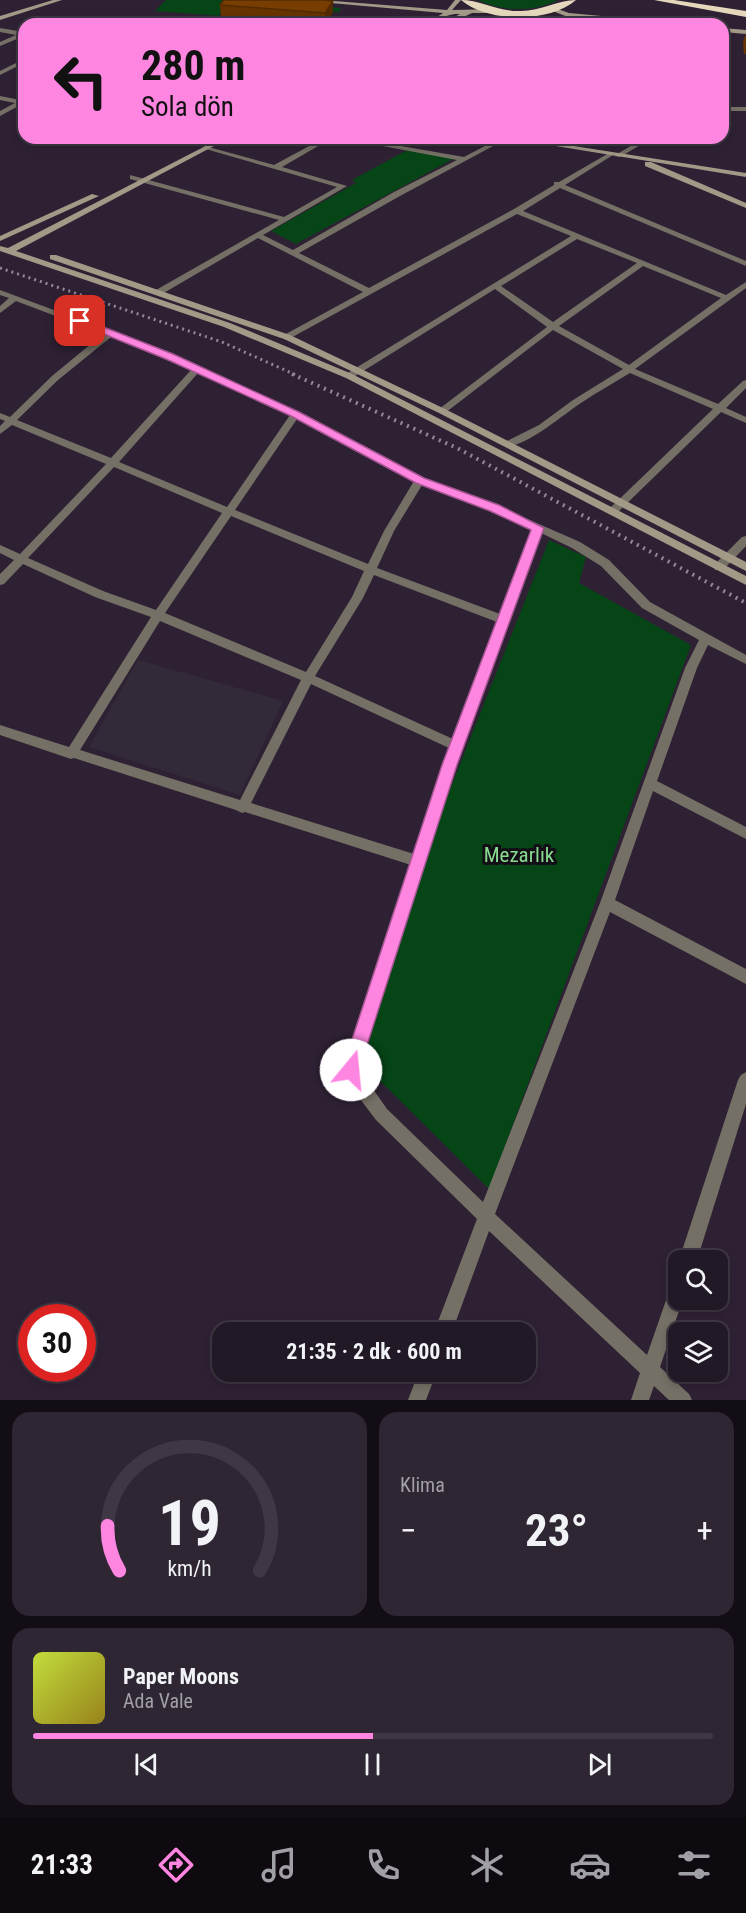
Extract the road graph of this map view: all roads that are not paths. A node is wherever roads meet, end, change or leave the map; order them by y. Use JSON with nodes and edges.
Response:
{"nodes":[{"id":1,"x":58,"y":0,"type":"edge"},
{"id":2,"x":300,"y":0,"type":"edge"},
{"id":3,"x":458,"y":0,"type":"edge"},
{"id":4,"x":465,"y":0,"type":"edge"},
{"id":5,"x":572,"y":0,"type":"edge"},
{"id":6,"x":658,"y":0,"type":"edge"},
{"id":7,"x":688,"y":0,"type":"edge"},
{"id":8,"x":552,"y":9,"type":"junction"},
{"id":9,"x":746,"y":9,"type":"edge"},
{"id":10,"x":450,"y":10,"type":"junction"},
{"id":11,"x":498,"y":11,"type":"junction"},
{"id":12,"x":465,"y":12,"type":"junction"},
{"id":13,"x":517,"y":13,"type":"junction"},
{"id":14,"x":746,"y":14,"type":"edge"},
{"id":15,"x":0,"y":18,"type":"edge"},
{"id":16,"x":439,"y":18,"type":"edge"},
{"id":17,"x":454,"y":18,"type":"edge"},
{"id":18,"x":569,"y":18,"type":"edge"},
{"id":19,"x":606,"y":18,"type":"edge"},
{"id":20,"x":729,"y":29,"type":"edge"},
{"id":21,"x":0,"y":30,"type":"edge"},
{"id":22,"x":746,"y":30,"type":"edge"},
{"id":23,"x":18,"y":33,"type":"edge"},
{"id":24,"x":18,"y":36,"type":"edge"},
{"id":25,"x":0,"y":44,"type":"edge"},
{"id":26,"x":18,"y":64,"type":"edge"},
{"id":27,"x":0,"y":73,"type":"edge"},
{"id":28,"x":0,"y":98,"type":"edge"},
{"id":29,"x":18,"y":100,"type":"edge"},
{"id":30,"x":18,"y":104,"type":"edge"},
{"id":31,"x":729,"y":108,"type":"edge"},
{"id":32,"x":746,"y":109,"type":"edge"},
{"id":33,"x":0,"y":114,"type":"edge"},
{"id":34,"x":200,"y":144,"type":"edge"},
{"id":35,"x":214,"y":144,"type":"edge"},
{"id":36,"x":318,"y":144,"type":"edge"},
{"id":37,"x":378,"y":144,"type":"edge"},
{"id":38,"x":494,"y":144,"type":"edge"},
{"id":39,"x":547,"y":144,"type":"edge"},
{"id":40,"x":637,"y":144,"type":"edge"},
{"id":41,"x":206,"y":148,"type":"junction"},
{"id":42,"x":614,"y":155,"type":"junction"},
{"id":43,"x":465,"y":159,"type":"junction"},
{"id":44,"x":636,"y":159,"type":"junction"},
{"id":45,"x":276,"y":167,"type":"junction"},
{"id":46,"x":746,"y":175,"type":"edge"},
{"id":47,"x":133,"y":177,"type":"junction"},
{"id":48,"x":142,"y":180,"type":"junction"},
{"id":49,"x":557,"y":184,"type":"junction"},
{"id":50,"x":746,"y":206,"type":"edge"},
{"id":51,"x":517,"y":211,"type":"junction"},
{"id":52,"x":284,"y":219,"type":"junction"},
{"id":53,"x":256,"y":235,"type":"junction"},
{"id":54,"x":576,"y":236,"type":"junction"},
{"id":55,"x":0,"y":239,"type":"edge"},
{"id":56,"x":19,"y":246,"type":"junction"},
{"id":57,"x":4,"y":249,"type":"edge"},
{"id":58,"x":293,"y":253,"type":"junction"},
{"id":59,"x":643,"y":263,"type":"junction"},
{"id":60,"x":746,"y":264,"type":"edge"},
{"id":61,"x":746,"y":284,"type":"edge"},
{"id":62,"x":496,"y":286,"type":"junction"},
{"id":63,"x":0,"y":292,"type":"edge"},
{"id":64,"x":159,"y":292,"type":"junction"},
{"id":65,"x":370,"y":292,"type":"junction"},
{"id":66,"x":16,"y":297,"type":"junction"},
{"id":67,"x":727,"y":298,"type":"junction"},
{"id":68,"x":0,"y":310,"type":"edge"},
{"id":69,"x":552,"y":326,"type":"junction"},
{"id":70,"x":110,"y":333,"type":"junction"},
{"id":71,"x":287,"y":337,"type":"junction"},
{"id":72,"x":197,"y":369,"type":"junction"},
{"id":73,"x":359,"y":369,"type":"junction"},
{"id":74,"x":629,"y":369,"type":"junction"},
{"id":75,"x":349,"y":376,"type":"junction"},
{"id":76,"x":746,"y":383,"type":"edge"},
{"id":77,"x":718,"y":408,"type":"junction"},
{"id":78,"x":442,"y":411,"type":"junction"},
{"id":79,"x":295,"y":414,"type":"junction"},
{"id":80,"x":0,"y":416,"type":"edge"},
{"id":81,"x":746,"y":420,"type":"edge"},
{"id":82,"x":12,"y":421,"type":"junction"},
{"id":83,"x":0,"y":431,"type":"edge"},
{"id":84,"x":508,"y":444,"type":"junction"},
{"id":85,"x":114,"y":461,"type":"junction"},
{"id":86,"x":420,"y":480,"type":"junction"},
{"id":87,"x":620,"y":502,"type":"junction"},
{"id":88,"x":228,"y":511,"type":"junction"},
{"id":89,"x":613,"y":511,"type":"junction"},
{"id":90,"x":538,"y":528,"type":"junction"},
{"id":91,"x":746,"y":540,"type":"edge"},
{"id":92,"x":0,"y":549,"type":"edge"},
{"id":93,"x":21,"y":558,"type":"junction"},
{"id":94,"x":729,"y":558,"type":"junction"},
{"id":95,"x":719,"y":567,"type":"junction"},
{"id":96,"x":746,"y":567,"type":"edge"},
{"id":97,"x":371,"y":572,"type":"junction"},
{"id":98,"x":0,"y":581,"type":"edge"},
{"id":99,"x":746,"y":581,"type":"edge"},
{"id":100,"x":158,"y":615,"type":"junction"},
{"id":101,"x":504,"y":620,"type":"junction"},
{"id":102,"x":706,"y":638,"type":"junction"},
{"id":103,"x":746,"y":660,"type":"edge"},
{"id":104,"x":308,"y":678,"type":"junction"},
{"id":105,"x":0,"y":730,"type":"edge"},
{"id":106,"x":456,"y":746,"type":"junction"},
{"id":107,"x":71,"y":754,"type":"junction"},
{"id":108,"x":649,"y":783,"type":"junction"},
{"id":109,"x":242,"y":808,"type":"junction"},
{"id":110,"x":746,"y":833,"type":"edge"},
{"id":111,"x":417,"y":861,"type":"junction"},
{"id":112,"x":607,"y":903,"type":"junction"},
{"id":113,"x":746,"y":977,"type":"edge"},
{"id":114,"x":746,"y":1080,"type":"edge"},
{"id":115,"x":488,"y":1218,"type":"junction"},
{"id":116,"x":691,"y":1250,"type":"edge"},
{"id":117,"x":670,"y":1310,"type":"edge"},
{"id":118,"x":447,"y":1322,"type":"edge"},
{"id":119,"x":650,"y":1370,"type":"junction"},
{"id":120,"x":424,"y":1382,"type":"edge"},
{"id":121,"x":417,"y":1400,"type":"edge"},
{"id":122,"x":640,"y":1400,"type":"edge"},
{"id":123,"x":683,"y":1400,"type":"edge"}],
"edges":[{"from":1,"to":15,"type":"street"},
{"from":2,"to":10,"type":"street"},
{"from":3,"to":10,"type":"street"},
{"from":4,"to":11,"type":"highway"},
{"from":5,"to":8,"type":"highway"},
{"from":6,"to":14,"type":"highway"},
{"from":7,"to":9,"type":"highway"},
{"from":8,"to":13,"type":"highway"},
{"from":8,"to":19,"type":"street"},
{"from":10,"to":12,"type":"street"},
{"from":10,"to":16,"type":"street"},
{"from":11,"to":12,"type":"street"},
{"from":11,"to":13,"type":"highway"},
{"from":12,"to":17,"type":"street"},
{"from":13,"to":18,"type":"street"},
{"from":20,"to":22,"type":"street"},
{"from":21,"to":23,"type":"street"},
{"from":24,"to":25,"type":"street"},
{"from":26,"to":27,"type":"street"},
{"from":28,"to":29,"type":"street"},
{"from":30,"to":33,"type":"street"},
{"from":31,"to":32,"type":"street"},
{"from":34,"to":47,"type":"street"},
{"from":35,"to":41,"type":"street"},
{"from":36,"to":45,"type":"street"},
{"from":37,"to":43,"type":"street"},
{"from":38,"to":43,"type":"street"},
{"from":39,"to":42,"type":"street"},
{"from":40,"to":42,"type":"street"},
{"from":41,"to":45,"type":"street"},
{"from":41,"to":48,"type":"street"},
{"from":42,"to":44,"type":"street"},
{"from":42,"to":49,"type":"street"},
{"from":43,"to":58,"type":"street"},
{"from":44,"to":46,"type":"street"},
{"from":44,"to":50,"type":"street"},
{"from":45,"to":52,"type":"street"},
{"from":47,"to":48,"type":"street"},
{"from":47,"to":55,"type":"street"},
{"from":48,"to":52,"type":"street"},
{"from":48,"to":56,"type":"street"},
{"from":49,"to":51,"type":"street"},
{"from":49,"to":60,"type":"street"},
{"from":51,"to":54,"type":"street"},
{"from":51,"to":65,"type":"street"},
{"from":52,"to":53,"type":"street"},
{"from":53,"to":58,"type":"street"},
{"from":53,"to":64,"type":"street"},
{"from":54,"to":59,"type":"street"},
{"from":54,"to":62,"type":"street"},
{"from":55,"to":56,"type":"street"},
{"from":56,"to":57,"type":"street"},
{"from":56,"to":64,"type":"street"},
{"from":57,"to":75,"type":"street"},
{"from":58,"to":65,"type":"street"},
{"from":59,"to":67,"type":"street"},
{"from":59,"to":69,"type":"street"},
{"from":61,"to":67,"type":"street"},
{"from":62,"to":69,"type":"street"},
{"from":62,"to":73,"type":"street"},
{"from":63,"to":66,"type":"street"},
{"from":64,"to":71,"type":"street"},
{"from":65,"to":71,"type":"street"},
{"from":66,"to":68,"type":"street"},
{"from":66,"to":70,"type":"street"},
{"from":67,"to":74,"type":"street"},
{"from":69,"to":74,"type":"street"},
{"from":69,"to":78,"type":"street"},
{"from":70,"to":72,"type":"street"},
{"from":70,"to":82,"type":"street"},
{"from":71,"to":73,"type":"street"},
{"from":72,"to":79,"type":"street"},
{"from":72,"to":85,"type":"street"},
{"from":73,"to":75,"type":"street"},
{"from":73,"to":78,"type":"street"},
{"from":74,"to":77,"type":"street"},
{"from":74,"to":84,"type":"street"},
{"from":75,"to":89,"type":"street"},
{"from":76,"to":77,"type":"street"},
{"from":77,"to":81,"type":"street"},
{"from":77,"to":87,"type":"street"},
{"from":78,"to":84,"type":"street"},
{"from":79,"to":86,"type":"street"},
{"from":79,"to":88,"type":"street"},
{"from":80,"to":82,"type":"street"},
{"from":82,"to":83,"type":"street"},
{"from":82,"to":85,"type":"street"},
{"from":84,"to":87,"type":"street"},
{"from":85,"to":88,"type":"street"},
{"from":85,"to":93,"type":"street"},
{"from":86,"to":90,"type":"street"},
{"from":86,"to":97,"type":"street"},
{"from":87,"to":89,"type":"street"},
{"from":87,"to":94,"type":"street"},
{"from":88,"to":97,"type":"street"},
{"from":88,"to":100,"type":"street"},
{"from":89,"to":95,"type":"street"},
{"from":90,"to":101,"type":"street"},
{"from":90,"to":102,"type":"street"},
{"from":91,"to":94,"type":"street"},
{"from":92,"to":93,"type":"street"},
{"from":93,"to":98,"type":"street"},
{"from":93,"to":100,"type":"street"},
{"from":94,"to":95,"type":"street"},
{"from":94,"to":96,"type":"street"},
{"from":95,"to":99,"type":"street"},
{"from":97,"to":101,"type":"street"},
{"from":97,"to":104,"type":"street"},
{"from":100,"to":104,"type":"street"},
{"from":100,"to":107,"type":"street"},
{"from":101,"to":106,"type":"street"},
{"from":102,"to":103,"type":"street"},
{"from":102,"to":108,"type":"street"},
{"from":104,"to":106,"type":"street"},
{"from":104,"to":109,"type":"street"},
{"from":105,"to":107,"type":"street"},
{"from":106,"to":111,"type":"street"},
{"from":107,"to":109,"type":"street"},
{"from":108,"to":110,"type":"street"},
{"from":108,"to":112,"type":"street"},
{"from":109,"to":111,"type":"street"},
{"from":111,"to":115,"type":"street"},
{"from":112,"to":113,"type":"street"},
{"from":112,"to":115,"type":"street"},
{"from":114,"to":116,"type":"street"},
{"from":115,"to":118,"type":"street"},
{"from":115,"to":119,"type":"street"},
{"from":117,"to":119,"type":"street"},
{"from":119,"to":122,"type":"street"},
{"from":119,"to":123,"type":"street"},
{"from":120,"to":121,"type":"street"}]}
